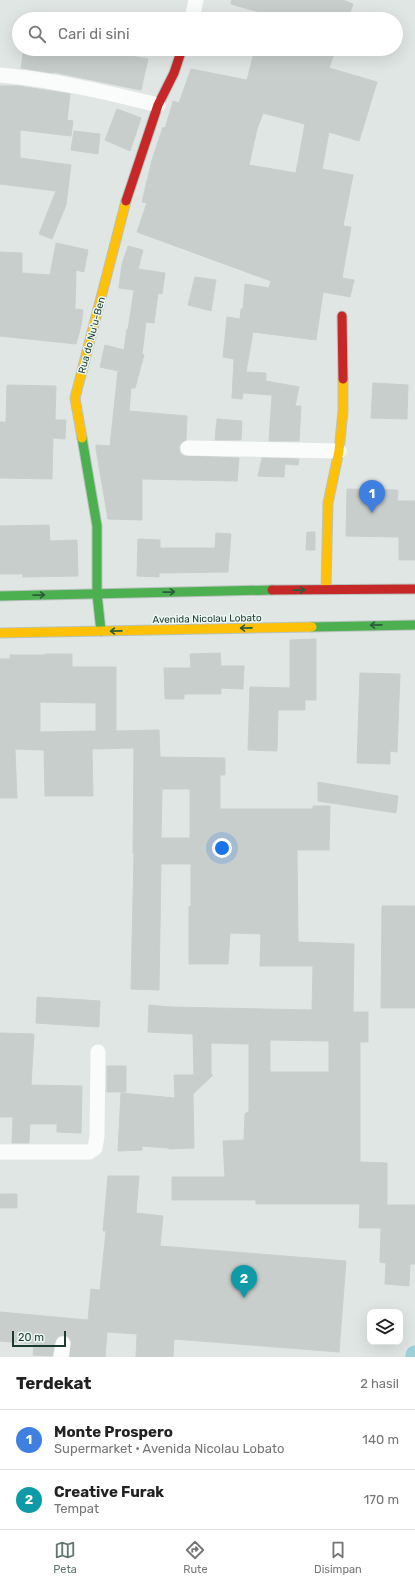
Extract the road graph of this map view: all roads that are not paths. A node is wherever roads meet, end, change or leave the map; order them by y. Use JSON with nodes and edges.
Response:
{"nodes":[{"id":1,"x":196,"y":0,"type":"edge"},
{"id":2,"x":193,"y":12,"type":"edge"},
{"id":3,"x":180,"y":56,"type":"edge"},
{"id":4,"x":0,"y":75,"type":"edge"},
{"id":5,"x":158,"y":105,"type":"junction"},
{"id":6,"x":342,"y":316,"type":"dead end"},
{"id":7,"x":188,"y":448,"type":"dead end"},
{"id":8,"x":338,"y":452,"type":"junction"},
{"id":9,"x":326,"y":589,"type":"junction"},
{"id":10,"x":415,"y":589,"type":"edge"},
{"id":11,"x":97,"y":594,"type":"junction"},
{"id":12,"x":0,"y":596,"type":"edge"},
{"id":13,"x":415,"y":625,"type":"edge"},
{"id":14,"x":101,"y":631,"type":"junction"},
{"id":15,"x":0,"y":633,"type":"edge"},
{"id":16,"x":98,"y":1052,"type":"dead end"},
{"id":17,"x":0,"y":1152,"type":"edge"}],
"edges":[{"from":1,"to":2,"type":"street"},
{"from":3,"to":5,"type":"street","name":"Rua do Nu'u-Ben"},
{"from":4,"to":5,"type":"street"},
{"from":5,"to":11,"type":"street","name":"Rua do Nu'u-Ben"},
{"from":6,"to":8,"type":"street"},
{"from":7,"to":8,"type":"street"},
{"from":8,"to":9,"type":"street"},
{"from":9,"to":10,"type":"street"},
{"from":11,"to":9,"type":"street","one_way":true},
{"from":12,"to":11,"type":"street","one_way":true},
{"from":11,"to":14,"type":"street","name":"Rua do Nu'u-Ben"},
{"from":13,"to":14,"type":"street","name":"Avenida Nicolau Lobato","one_way":true},
{"from":14,"to":15,"type":"street","name":"Avenida Nicolau Lobato"},
{"from":16,"to":17,"type":"street"}]}
